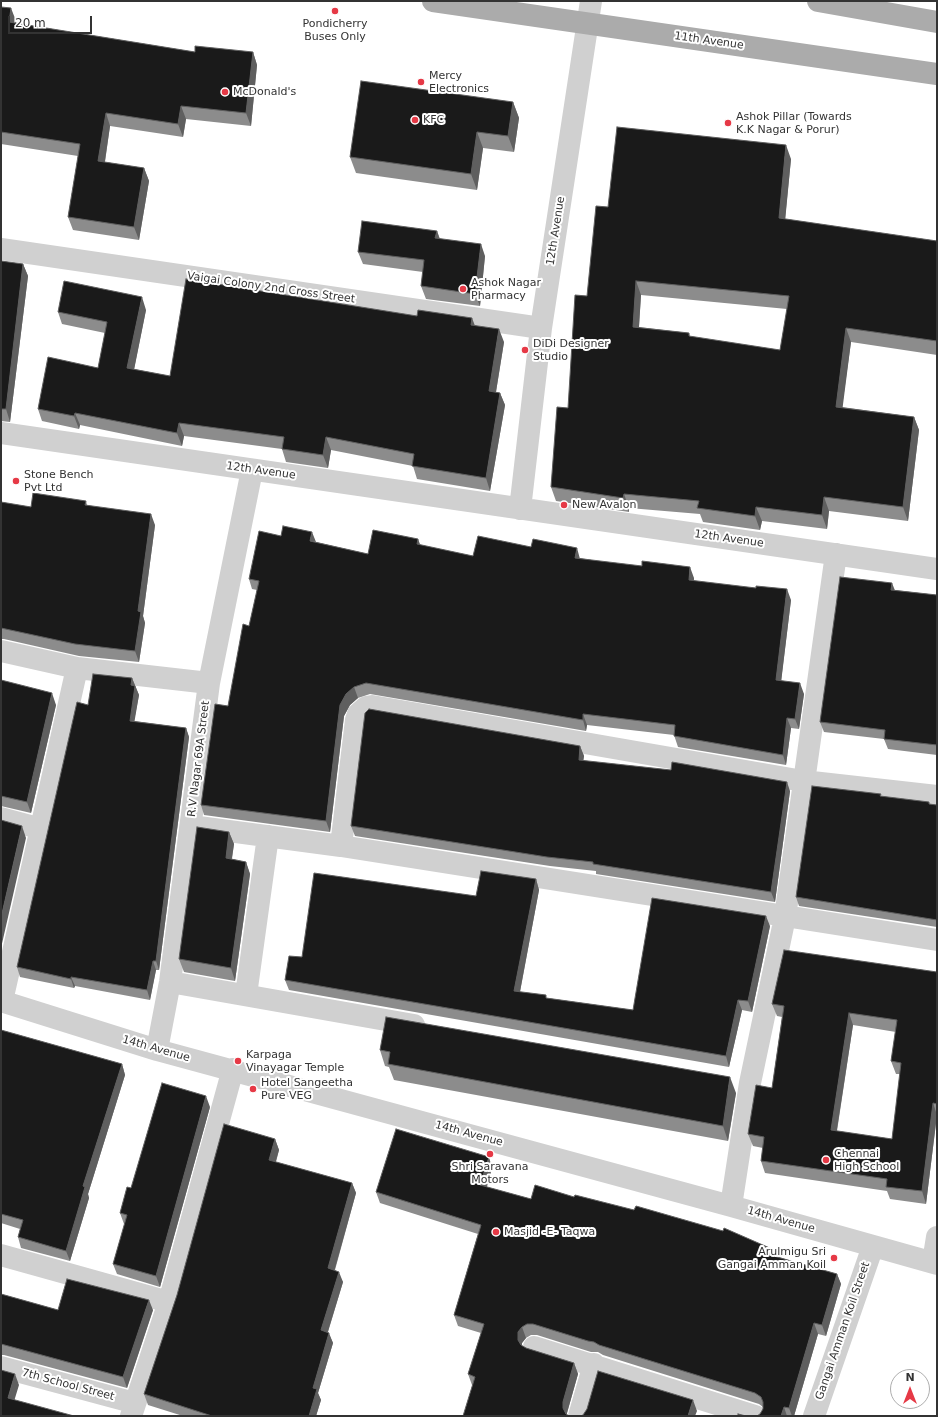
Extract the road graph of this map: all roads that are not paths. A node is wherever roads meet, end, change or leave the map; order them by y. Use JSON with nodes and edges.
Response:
{"nodes":[{"id":1,"x":433,"y":1,"type":"edge"},
{"id":2,"x":591,"y":1,"type":"edge"},
{"id":3,"x":818,"y":1,"type":"edge"},
{"id":4,"x":481,"y":4,"type":"edge"},
{"id":5,"x":532,"y":8,"type":"edge"},
{"id":6,"x":937,"y":22,"type":"edge"},
{"id":7,"x":588,"y":23,"type":"junction"},
{"id":8,"x":937,"y":74,"type":"edge"},
{"id":9,"x":1,"y":248,"type":"edge"},
{"id":10,"x":541,"y":328,"type":"junction"},
{"id":11,"x":1,"y":433,"type":"edge"},
{"id":12,"x":252,"y":470,"type":"junction"},
{"id":13,"x":520,"y":509,"type":"junction"},
{"id":14,"x":836,"y":554,"type":"junction"},
{"id":15,"x":937,"y":569,"type":"edge"},
{"id":16,"x":1,"y":651,"type":"edge"},
{"id":17,"x":77,"y":668,"type":"junction"},
{"id":18,"x":209,"y":683,"type":"junction"},
{"id":19,"x":803,"y":781,"type":"junction"},
{"id":20,"x":937,"y":796,"type":"edge"},
{"id":21,"x":1,"y":818,"type":"edge"},
{"id":22,"x":191,"y":826,"type":"junction"},
{"id":23,"x":42,"y":829,"type":"junction"},
{"id":24,"x":268,"y":836,"type":"junction"},
{"id":25,"x":341,"y":846,"type":"junction"},
{"id":26,"x":785,"y":917,"type":"junction"},
{"id":27,"x":937,"y":940,"type":"edge"},
{"id":28,"x":170,"y":982,"type":"junction"},
{"id":29,"x":246,"y":995,"type":"junction"},
{"id":30,"x":1,"y":1001,"type":"edge"},
{"id":31,"x":438,"y":1030,"type":"edge"},
{"id":32,"x":157,"y":1050,"type":"junction"},
{"id":33,"x":232,"y":1070,"type":"junction"},
{"id":34,"x":727,"y":1079,"type":"edge"},
{"id":35,"x":750,"y":1083,"type":"junction"},
{"id":36,"x":731,"y":1206,"type":"junction"},
{"id":37,"x":937,"y":1237,"type":"edge"},
{"id":38,"x":873,"y":1246,"type":"junction"},
{"id":39,"x":1,"y":1254,"type":"edge"},
{"id":40,"x":935,"y":1263,"type":"edge"},
{"id":41,"x":169,"y":1302,"type":"junction"},
{"id":42,"x":534,"y":1347,"type":"dead end"},
{"id":43,"x":594,"y":1364,"type":"junction"},
{"id":44,"x":1,"y":1366,"type":"edge"},
{"id":45,"x":133,"y":1410,"type":"edge"},
{"id":46,"x":579,"y":1416,"type":"edge"},
{"id":47,"x":755,"y":1416,"type":"edge"},
{"id":48,"x":814,"y":1416,"type":"edge"}],
"edges":[{"from":1,"to":4,"type":"main road","name":"11th Avenue"},
{"from":2,"to":7,"type":"street","name":"12th Avenue"},
{"from":3,"to":6,"type":"main road"},
{"from":4,"to":5,"type":"main road","name":"11th Avenue"},
{"from":5,"to":7,"type":"main road","name":"11th Avenue"},
{"from":7,"to":8,"type":"main road","name":"11th Avenue"},
{"from":7,"to":10,"type":"street","name":"12th Avenue"},
{"from":9,"to":10,"type":"street","name":"Vaigai Colony 2nd Cross Street"},
{"from":10,"to":13,"type":"street","name":"12th Avenue"},
{"from":11,"to":12,"type":"street","name":"12th Avenue"},
{"from":12,"to":13,"type":"street","name":"12th Avenue"},
{"from":12,"to":18,"type":"street","name":"R.V Nagar 69A Street"},
{"from":13,"to":14,"type":"street","name":"12th Avenue"},
{"from":14,"to":15,"type":"street","name":"12th Avenue"},
{"from":14,"to":19,"type":"street"},
{"from":16,"to":17,"type":"street"},
{"from":17,"to":18,"type":"street"},
{"from":17,"to":23,"type":"street"},
{"from":18,"to":22,"type":"street","name":"R.V Nagar 69A Street"},
{"from":19,"to":20,"type":"street"},
{"from":19,"to":25,"type":"street"},
{"from":19,"to":26,"type":"street"},
{"from":21,"to":23,"type":"street"},
{"from":22,"to":24,"type":"street"},
{"from":22,"to":28,"type":"street","name":"R.V Nagar 69A Street"},
{"from":23,"to":30,"type":"street"},
{"from":24,"to":25,"type":"street"},
{"from":24,"to":29,"type":"street"},
{"from":25,"to":26,"type":"street"},
{"from":26,"to":27,"type":"street"},
{"from":26,"to":35,"type":"street"},
{"from":28,"to":29,"type":"street"},
{"from":28,"to":32,"type":"street","name":"R.V Nagar 69A Street"},
{"from":29,"to":31,"type":"street"},
{"from":30,"to":32,"type":"street","name":"14th Avenue"},
{"from":32,"to":33,"type":"street","name":"14th Avenue"},
{"from":33,"to":36,"type":"street","name":"14th Avenue"},
{"from":33,"to":41,"type":"street"},
{"from":34,"to":35,"type":"street"},
{"from":35,"to":36,"type":"street"},
{"from":36,"to":38,"type":"street","name":"14th Avenue"},
{"from":37,"to":40,"type":"street"},
{"from":38,"to":40,"type":"street","name":"14th Avenue"},
{"from":38,"to":48,"type":"street","name":"Gangai Amman Koil Street"},
{"from":39,"to":41,"type":"street"},
{"from":41,"to":45,"type":"street"},
{"from":42,"to":43,"type":"street"},
{"from":43,"to":46,"type":"street"},
{"from":43,"to":47,"type":"street"},
{"from":44,"to":45,"type":"street","name":"7th School Street"}]}
